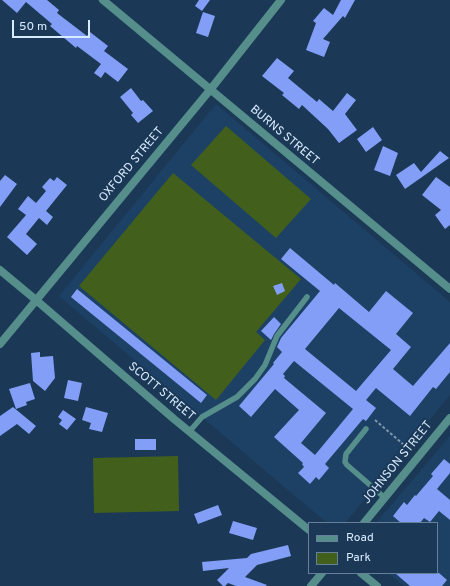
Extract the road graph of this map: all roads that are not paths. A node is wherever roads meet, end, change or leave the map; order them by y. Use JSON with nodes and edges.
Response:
{"nodes":[{"id":1,"x":103,"y":0,"type":"edge"},
{"id":2,"x":281,"y":0,"type":"edge"},
{"id":3,"x":210,"y":90,"type":"junction"},
{"id":4,"x":0,"y":270,"type":"edge"},
{"id":5,"x":450,"y":289,"type":"edge"},
{"id":6,"x":307,"y":297,"type":"dead end"},
{"id":7,"x":36,"y":300,"type":"junction"},
{"id":8,"x":0,"y":344,"type":"edge"},
{"id":9,"x":450,"y":418,"type":"edge"},
{"id":10,"x":366,"y":429,"type":"dead end"},
{"id":11,"x":189,"y":432,"type":"junction"},
{"id":12,"x":384,"y":498,"type":"junction"},
{"id":13,"x":365,"y":522,"type":"edge"},
{"id":14,"x":308,"y":529,"type":"edge"},
{"id":15,"x":321,"y":574,"type":"edge"},
{"id":16,"x":363,"y":574,"type":"edge"},
{"id":17,"x":311,"y":586,"type":"edge"},
{"id":18,"x":377,"y":586,"type":"edge"}],
"edges":[{"from":1,"to":3,"type":"street","name":"BURNS STREET"},
{"from":2,"to":3,"type":"street","name":"OXFORD STREET"},
{"from":3,"to":5,"type":"street","name":"BURNS STREET"},
{"from":3,"to":7,"type":"street","name":"OXFORD STREET"},
{"from":4,"to":7,"type":"street","name":"SCOTT STREET"},
{"from":6,"to":11,"type":"lane"},
{"from":7,"to":8,"type":"street","name":"OXFORD STREET"},
{"from":7,"to":11,"type":"street","name":"SCOTT STREET"},
{"from":9,"to":12,"type":"street","name":"JOHNSON STREET"},
{"from":10,"to":12,"type":"lane"},
{"from":11,"to":14,"type":"street","name":"SCOTT STREET"},
{"from":12,"to":13,"type":"street","name":"JOHNSON STREET"},
{"from":15,"to":17,"type":"street"},
{"from":16,"to":18,"type":"street"}]}
